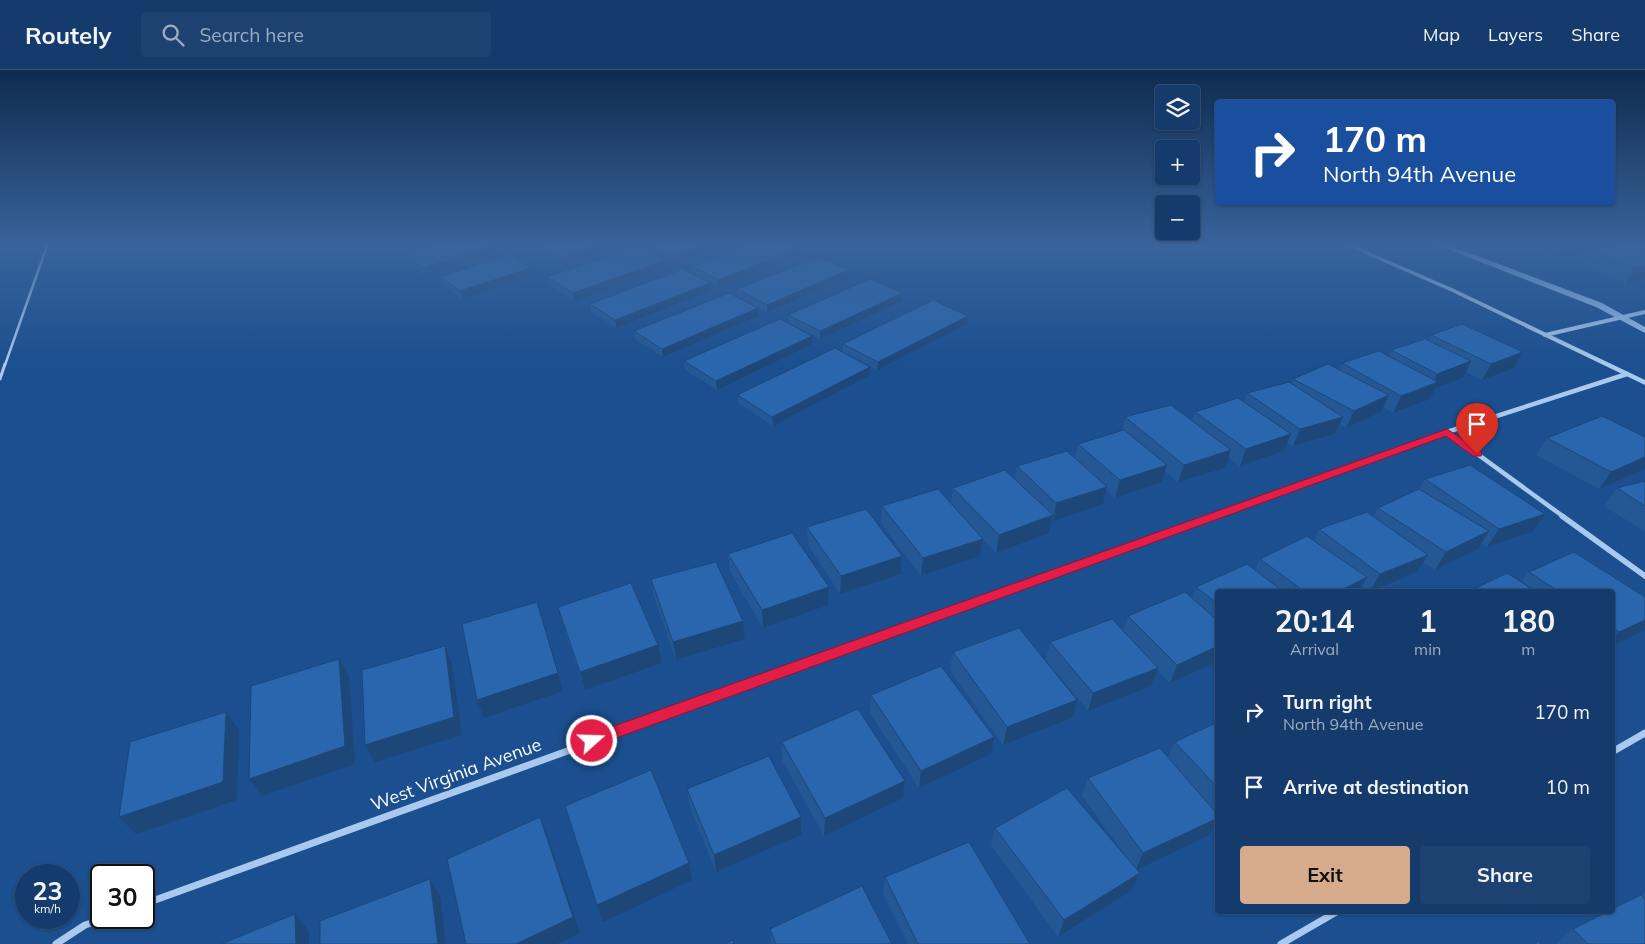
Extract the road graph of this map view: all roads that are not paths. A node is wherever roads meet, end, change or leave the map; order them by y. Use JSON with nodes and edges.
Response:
{"nodes":[{"id":1,"x":34,"y":284,"type":"edge"},
{"id":2,"x":1438,"y":284,"type":"edge"},
{"id":3,"x":1645,"y":312,"type":"edge"},
{"id":4,"x":1546,"y":335,"type":"junction"},
{"id":5,"x":1627,"y":374,"type":"junction"},
{"id":6,"x":0,"y":379,"type":"edge"},
{"id":7,"x":1645,"y":383,"type":"edge"},
{"id":8,"x":1447,"y":432,"type":"junction"},
{"id":9,"x":1645,"y":576,"type":"edge"},
{"id":10,"x":1645,"y":734,"type":"edge"},
{"id":11,"x":1615,"y":750,"type":"edge"},
{"id":12,"x":155,"y":900,"type":"edge"},
{"id":13,"x":1333,"y":914,"type":"edge"},
{"id":14,"x":90,"y":923,"type":"edge"},
{"id":15,"x":56,"y":944,"type":"edge"},
{"id":16,"x":1281,"y":944,"type":"edge"}],
"edges":[{"from":1,"to":6,"type":"lane"},
{"from":2,"to":4,"type":"street"},
{"from":3,"to":4,"type":"street"},
{"from":4,"to":5,"type":"street"},
{"from":5,"to":7,"type":"street"},
{"from":5,"to":8,"type":"street","name":"West Virginia Avenue"},
{"from":8,"to":9,"type":"street"},
{"from":8,"to":12,"type":"street","name":"West Virginia Avenue"},
{"from":10,"to":11,"type":"street"},
{"from":13,"to":16,"type":"street"},
{"from":14,"to":15,"type":"street"}]}
